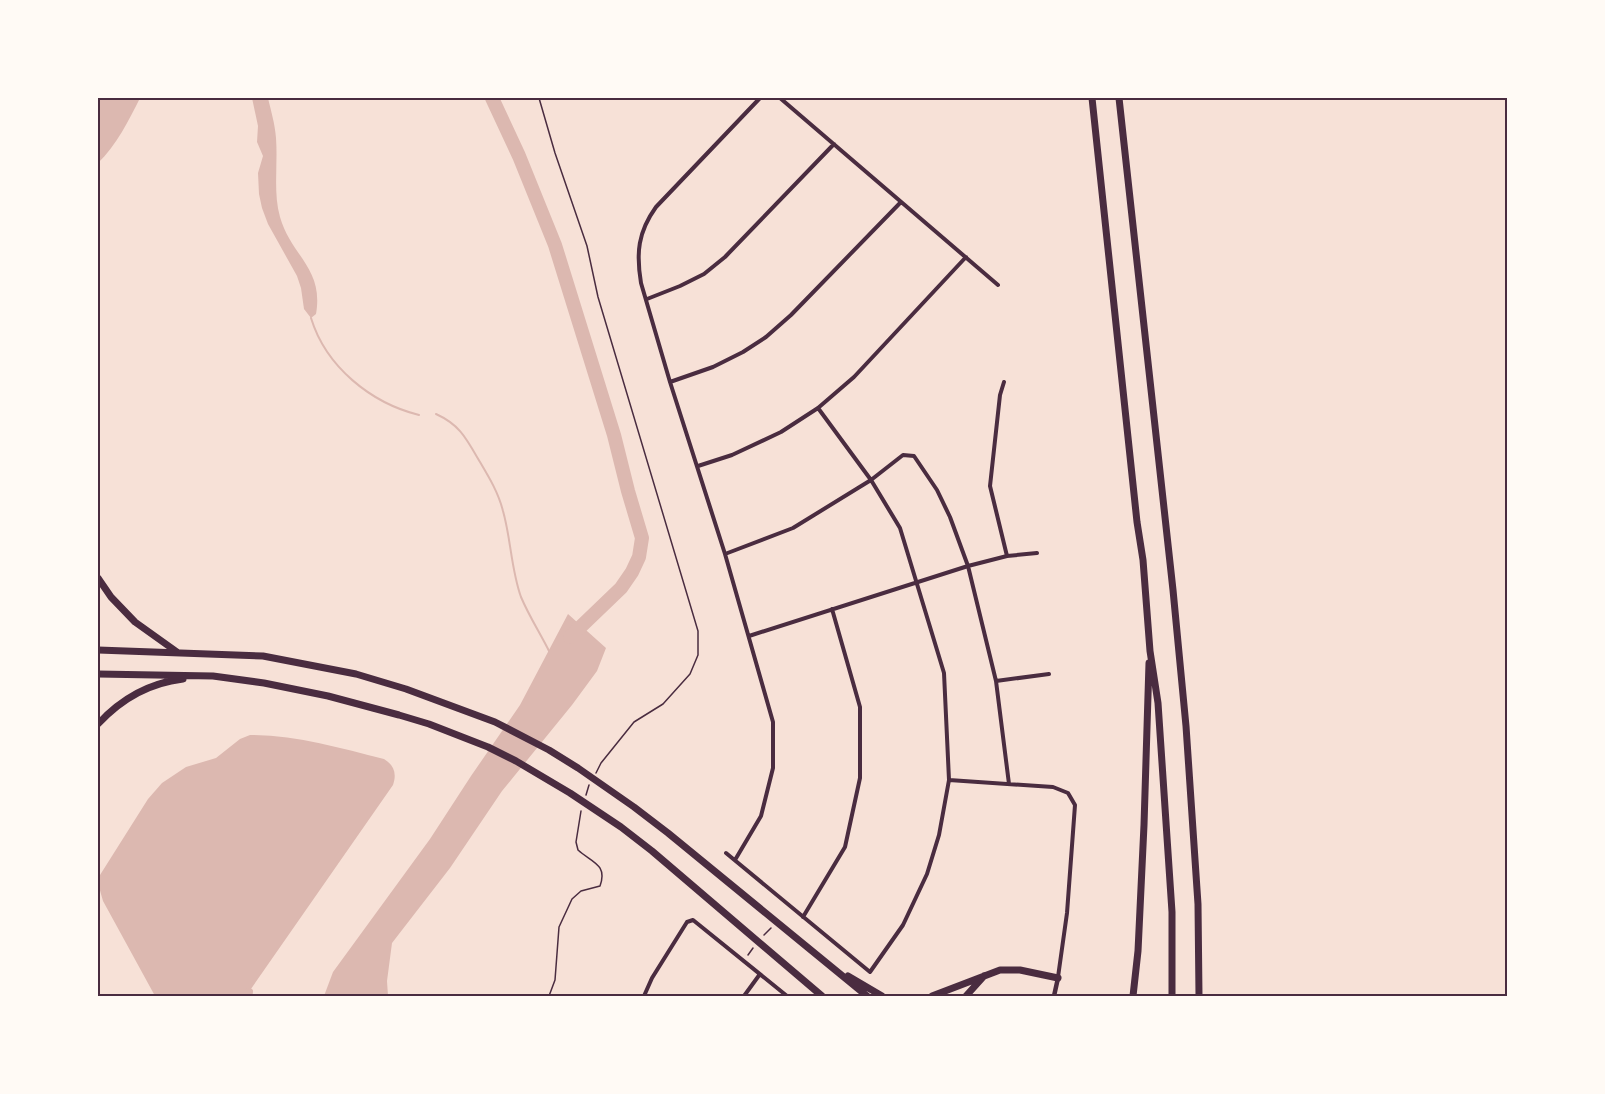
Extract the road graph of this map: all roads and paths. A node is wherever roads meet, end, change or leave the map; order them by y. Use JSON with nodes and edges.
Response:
{"nodes":[{"id":1,"x":539,"y":98,"type":"edge"},
{"id":2,"x":760,"y":98,"type":"edge"},
{"id":3,"x":780,"y":98,"type":"edge"},
{"id":4,"x":1092,"y":98,"type":"edge"},
{"id":5,"x":1119,"y":98,"type":"edge"},
{"id":6,"x":834,"y":144,"type":"junction"},
{"id":7,"x":901,"y":202,"type":"junction"},
{"id":8,"x":966,"y":258,"type":"junction"},
{"id":9,"x":998,"y":285,"type":"dead end"},
{"id":10,"x":646,"y":299,"type":"junction"},
{"id":11,"x":670,"y":382,"type":"junction"},
{"id":12,"x":1004,"y":382,"type":"dead end"},
{"id":13,"x":818,"y":408,"type":"junction"},
{"id":14,"x":698,"y":466,"type":"junction"},
{"id":15,"x":871,"y":480,"type":"junction"},
{"id":16,"x":1037,"y":553,"type":"dead end"},
{"id":17,"x":725,"y":554,"type":"junction"},
{"id":18,"x":1007,"y":556,"type":"junction"},
{"id":19,"x":968,"y":566,"type":"junction"},
{"id":20,"x":98,"y":578,"type":"edge"},
{"id":21,"x":918,"y":583,"type":"junction"},
{"id":22,"x":832,"y":609,"type":"junction"},
{"id":23,"x":749,"y":636,"type":"junction"},
{"id":24,"x":98,"y":650,"type":"edge"},
{"id":25,"x":1150,"y":651,"type":"junction"},
{"id":26,"x":177,"y":652,"type":"junction"},
{"id":27,"x":98,"y":674,"type":"edge"},
{"id":28,"x":1049,"y":674,"type":"dead end"},
{"id":29,"x":213,"y":676,"type":"junction"},
{"id":30,"x":996,"y":681,"type":"junction"},
{"id":31,"x":98,"y":724,"type":"edge"},
{"id":32,"x":949,"y":780,"type":"junction"},
{"id":33,"x":1009,"y":784,"type":"junction"},
{"id":34,"x":584,"y":800,"type":"dead end"},
{"id":35,"x":581,"y":812,"type":"dead end"},
{"id":36,"x":726,"y":853,"type":"dead end"},
{"id":37,"x":735,"y":860,"type":"junction"},
{"id":38,"x":803,"y":917,"type":"junction"},
{"id":39,"x":770,"y":929,"type":"dead end"},
{"id":40,"x":763,"y":937,"type":"dead end"},
{"id":41,"x":755,"y":946,"type":"dead end"},
{"id":42,"x":748,"y":955,"type":"dead end"},
{"id":43,"x":1199,"y":958,"type":"junction"},
{"id":44,"x":826,"y":963,"type":"junction"},
{"id":45,"x":760,"y":974,"type":"junction"},
{"id":46,"x":986,"y":975,"type":"junction"},
{"id":47,"x":1058,"y":978,"type":"junction"},
{"id":48,"x":549,"y":996,"type":"edge"},
{"id":49,"x":644,"y":996,"type":"edge"},
{"id":50,"x":744,"y":996,"type":"edge"},
{"id":51,"x":787,"y":996,"type":"edge"},
{"id":52,"x":822,"y":996,"type":"edge"},
{"id":53,"x":867,"y":996,"type":"edge"},
{"id":54,"x":882,"y":996,"type":"edge"},
{"id":55,"x":932,"y":996,"type":"edge"},
{"id":56,"x":966,"y":996,"type":"edge"},
{"id":57,"x":1054,"y":996,"type":"edge"},
{"id":58,"x":1133,"y":996,"type":"edge"},
{"id":59,"x":1172,"y":996,"type":"edge"},
{"id":60,"x":1199,"y":996,"type":"edge"},
{"id":61,"x":1204,"y":996,"type":"edge"}],
"edges":[{"from":1,"to":34,"type":"path"},
{"from":2,"to":10,"type":"street"},
{"from":3,"to":6,"type":"street"},
{"from":4,"to":25,"type":"highway"},
{"from":5,"to":43,"type":"highway"},
{"from":6,"to":7,"type":"street"},
{"from":6,"to":10,"type":"street"},
{"from":7,"to":8,"type":"street"},
{"from":7,"to":11,"type":"street"},
{"from":8,"to":9,"type":"street"},
{"from":8,"to":13,"type":"street"},
{"from":10,"to":11,"type":"street"},
{"from":11,"to":14,"type":"street"},
{"from":12,"to":18,"type":"street"},
{"from":13,"to":14,"type":"street"},
{"from":13,"to":15,"type":"street"},
{"from":14,"to":17,"type":"street"},
{"from":15,"to":17,"type":"street"},
{"from":15,"to":19,"type":"street"},
{"from":15,"to":21,"type":"street"},
{"from":16,"to":18,"type":"street"},
{"from":17,"to":23,"type":"street"},
{"from":18,"to":19,"type":"street"},
{"from":19,"to":21,"type":"street"},
{"from":19,"to":30,"type":"street"},
{"from":20,"to":26,"type":"highway"},
{"from":21,"to":22,"type":"street"},
{"from":21,"to":32,"type":"street"},
{"from":22,"to":23,"type":"street"},
{"from":22,"to":38,"type":"street"},
{"from":23,"to":37,"type":"street"},
{"from":24,"to":26,"type":"highway"},
{"from":25,"to":58,"type":"highway"},
{"from":25,"to":59,"type":"highway"},
{"from":26,"to":44,"type":"highway"},
{"from":27,"to":29,"type":"highway"},
{"from":28,"to":30,"type":"street"},
{"from":29,"to":31,"type":"highway"},
{"from":29,"to":52,"type":"highway"},
{"from":30,"to":33,"type":"street"},
{"from":32,"to":33,"type":"street"},
{"from":32,"to":38,"type":"street"},
{"from":33,"to":47,"type":"street"},
{"from":35,"to":48,"type":"path"},
{"from":36,"to":37,"type":"street"},
{"from":37,"to":38,"type":"street"},
{"from":39,"to":40,"type":"path"},
{"from":41,"to":42,"type":"path"},
{"from":43,"to":60,"type":"highway"},
{"from":43,"to":61,"type":"highway"},
{"from":44,"to":53,"type":"highway"},
{"from":44,"to":54,"type":"highway"},
{"from":45,"to":49,"type":"street"},
{"from":45,"to":50,"type":"street"},
{"from":45,"to":51,"type":"street"},
{"from":46,"to":47,"type":"highway"},
{"from":46,"to":55,"type":"highway"},
{"from":46,"to":56,"type":"highway"},
{"from":47,"to":57,"type":"street"}]}
